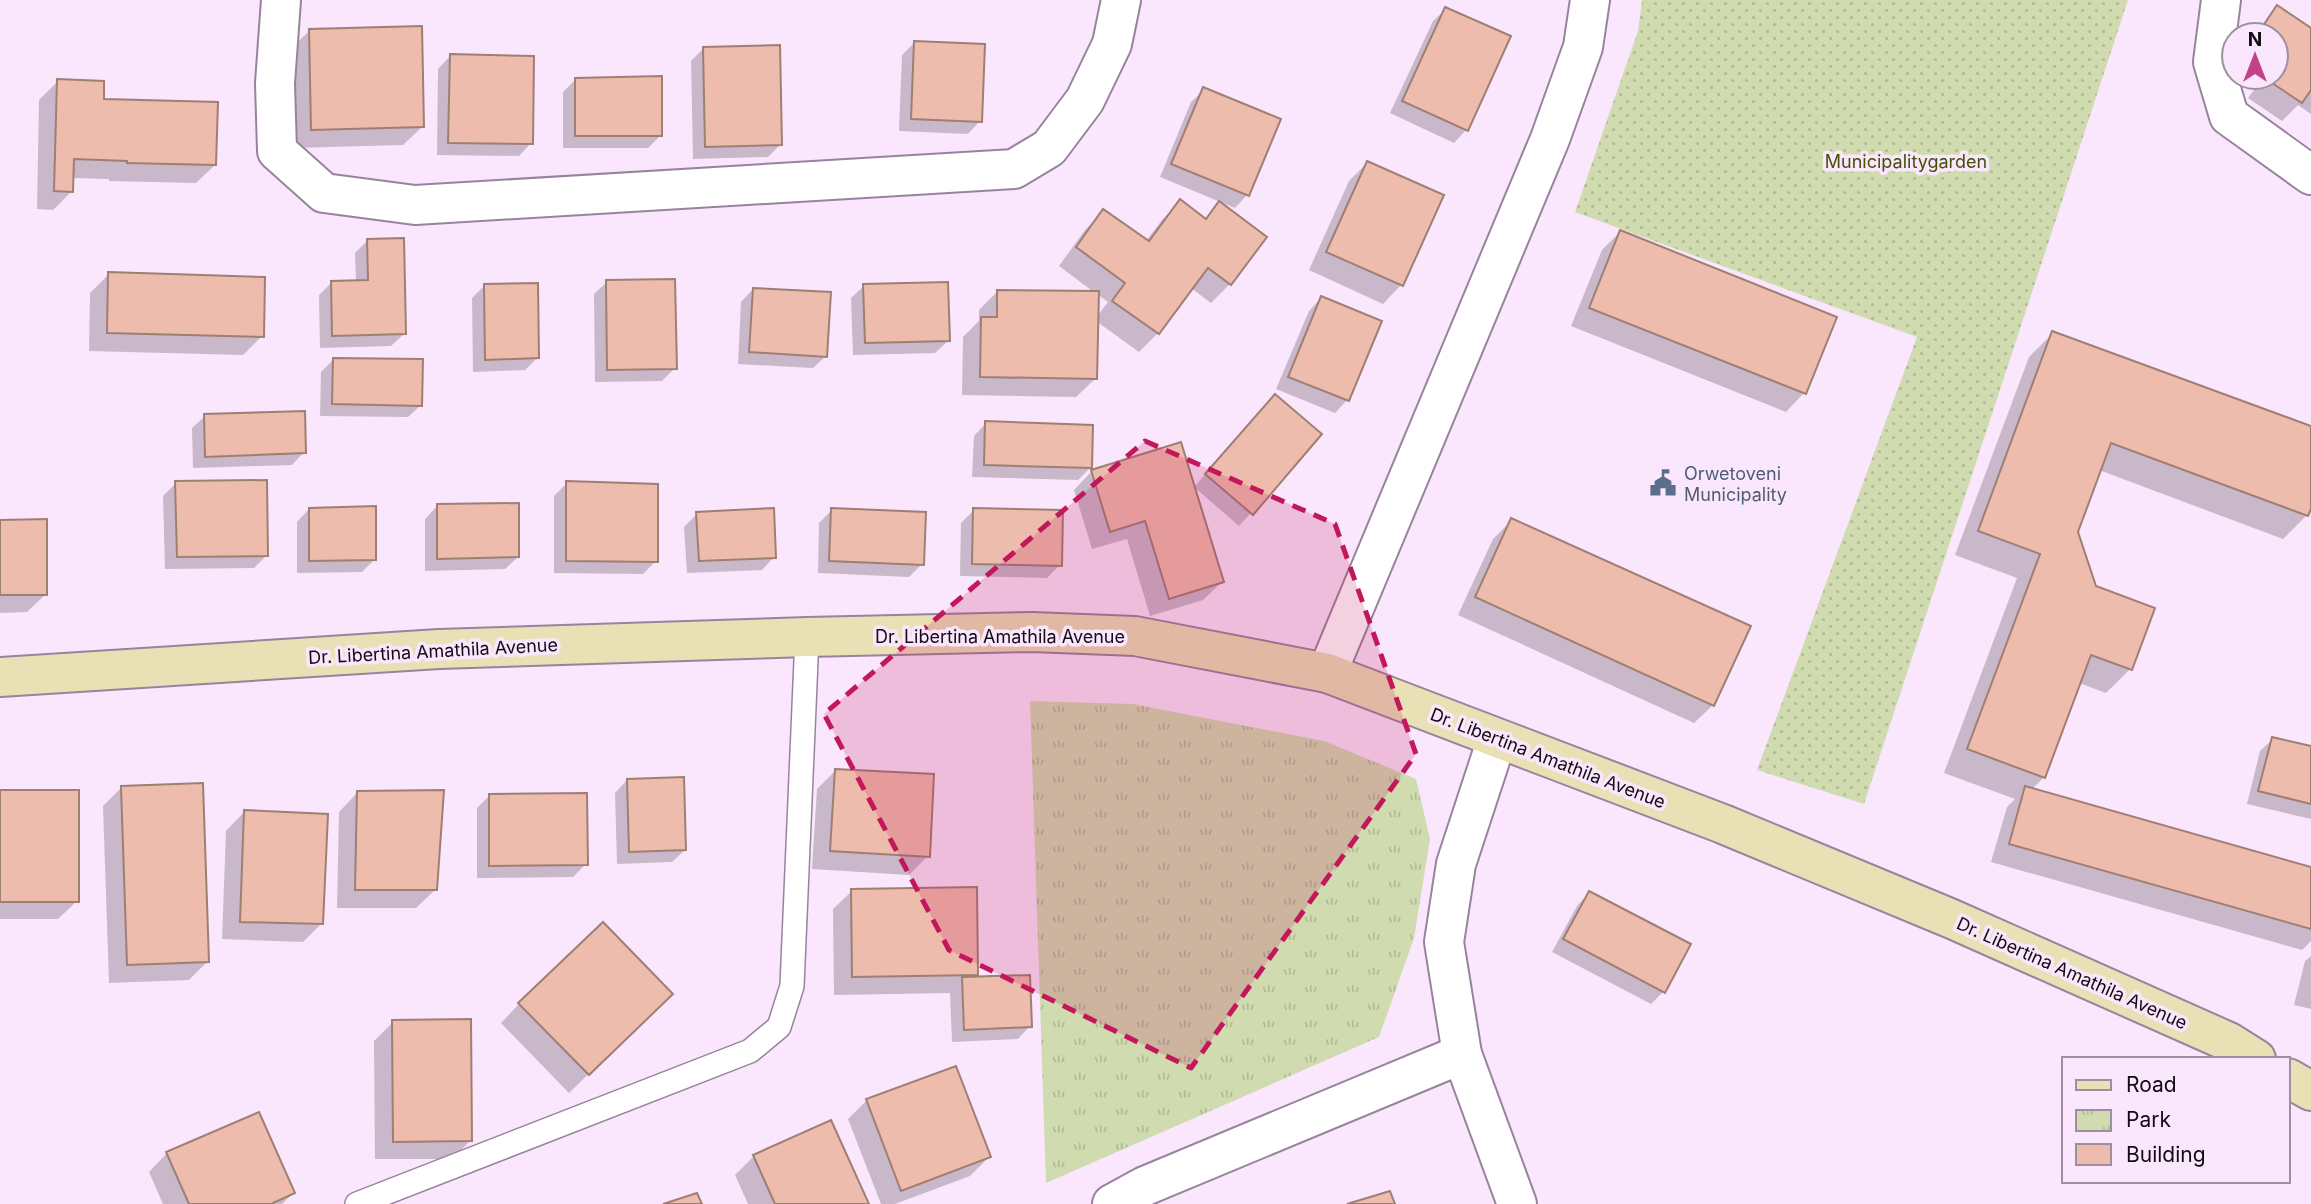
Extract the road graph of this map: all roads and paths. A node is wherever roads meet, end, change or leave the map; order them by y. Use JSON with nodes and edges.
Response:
{"nodes":[{"id":1,"x":281,"y":0,"type":"edge"},
{"id":2,"x":1121,"y":0,"type":"edge"},
{"id":3,"x":1590,"y":0,"type":"edge"},
{"id":4,"x":2221,"y":0,"type":"edge"},
{"id":5,"x":2311,"y":175,"type":"edge"},
{"id":6,"x":807,"y":637,"type":"junction"},
{"id":7,"x":1327,"y":673,"type":"junction"},
{"id":8,"x":0,"y":677,"type":"edge"},
{"id":9,"x":1497,"y":739,"type":"junction"},
{"id":10,"x":1462,"y":1054,"type":"junction"},
{"id":11,"x":2253,"y":1057,"type":"edge"},
{"id":12,"x":2290,"y":1079,"type":"edge"},
{"id":13,"x":2311,"y":1091,"type":"edge"},
{"id":14,"x":1148,"y":1195,"type":"edge"},
{"id":15,"x":357,"y":1204,"type":"edge"},
{"id":16,"x":1112,"y":1204,"type":"edge"},
{"id":17,"x":1517,"y":1204,"type":"edge"}],
"edges":[{"from":1,"to":2,"type":"street"},
{"from":3,"to":7,"type":"street"},
{"from":4,"to":5,"type":"street"},
{"from":6,"to":7,"type":"street","name":"Dr. Libertina Amathila Avenue"},
{"from":6,"to":8,"type":"street","name":"Dr. Libertina Amathila Avenue"},
{"from":6,"to":15,"type":"lane"},
{"from":7,"to":9,"type":"street","name":"Dr. Libertina Amathila Avenue"},
{"from":9,"to":10,"type":"street"},
{"from":9,"to":11,"type":"street","name":"Dr. Libertina Amathila Avenue"},
{"from":10,"to":14,"type":"street"},
{"from":10,"to":17,"type":"street"},
{"from":12,"to":13,"type":"street"},
{"from":14,"to":16,"type":"street"}]}
